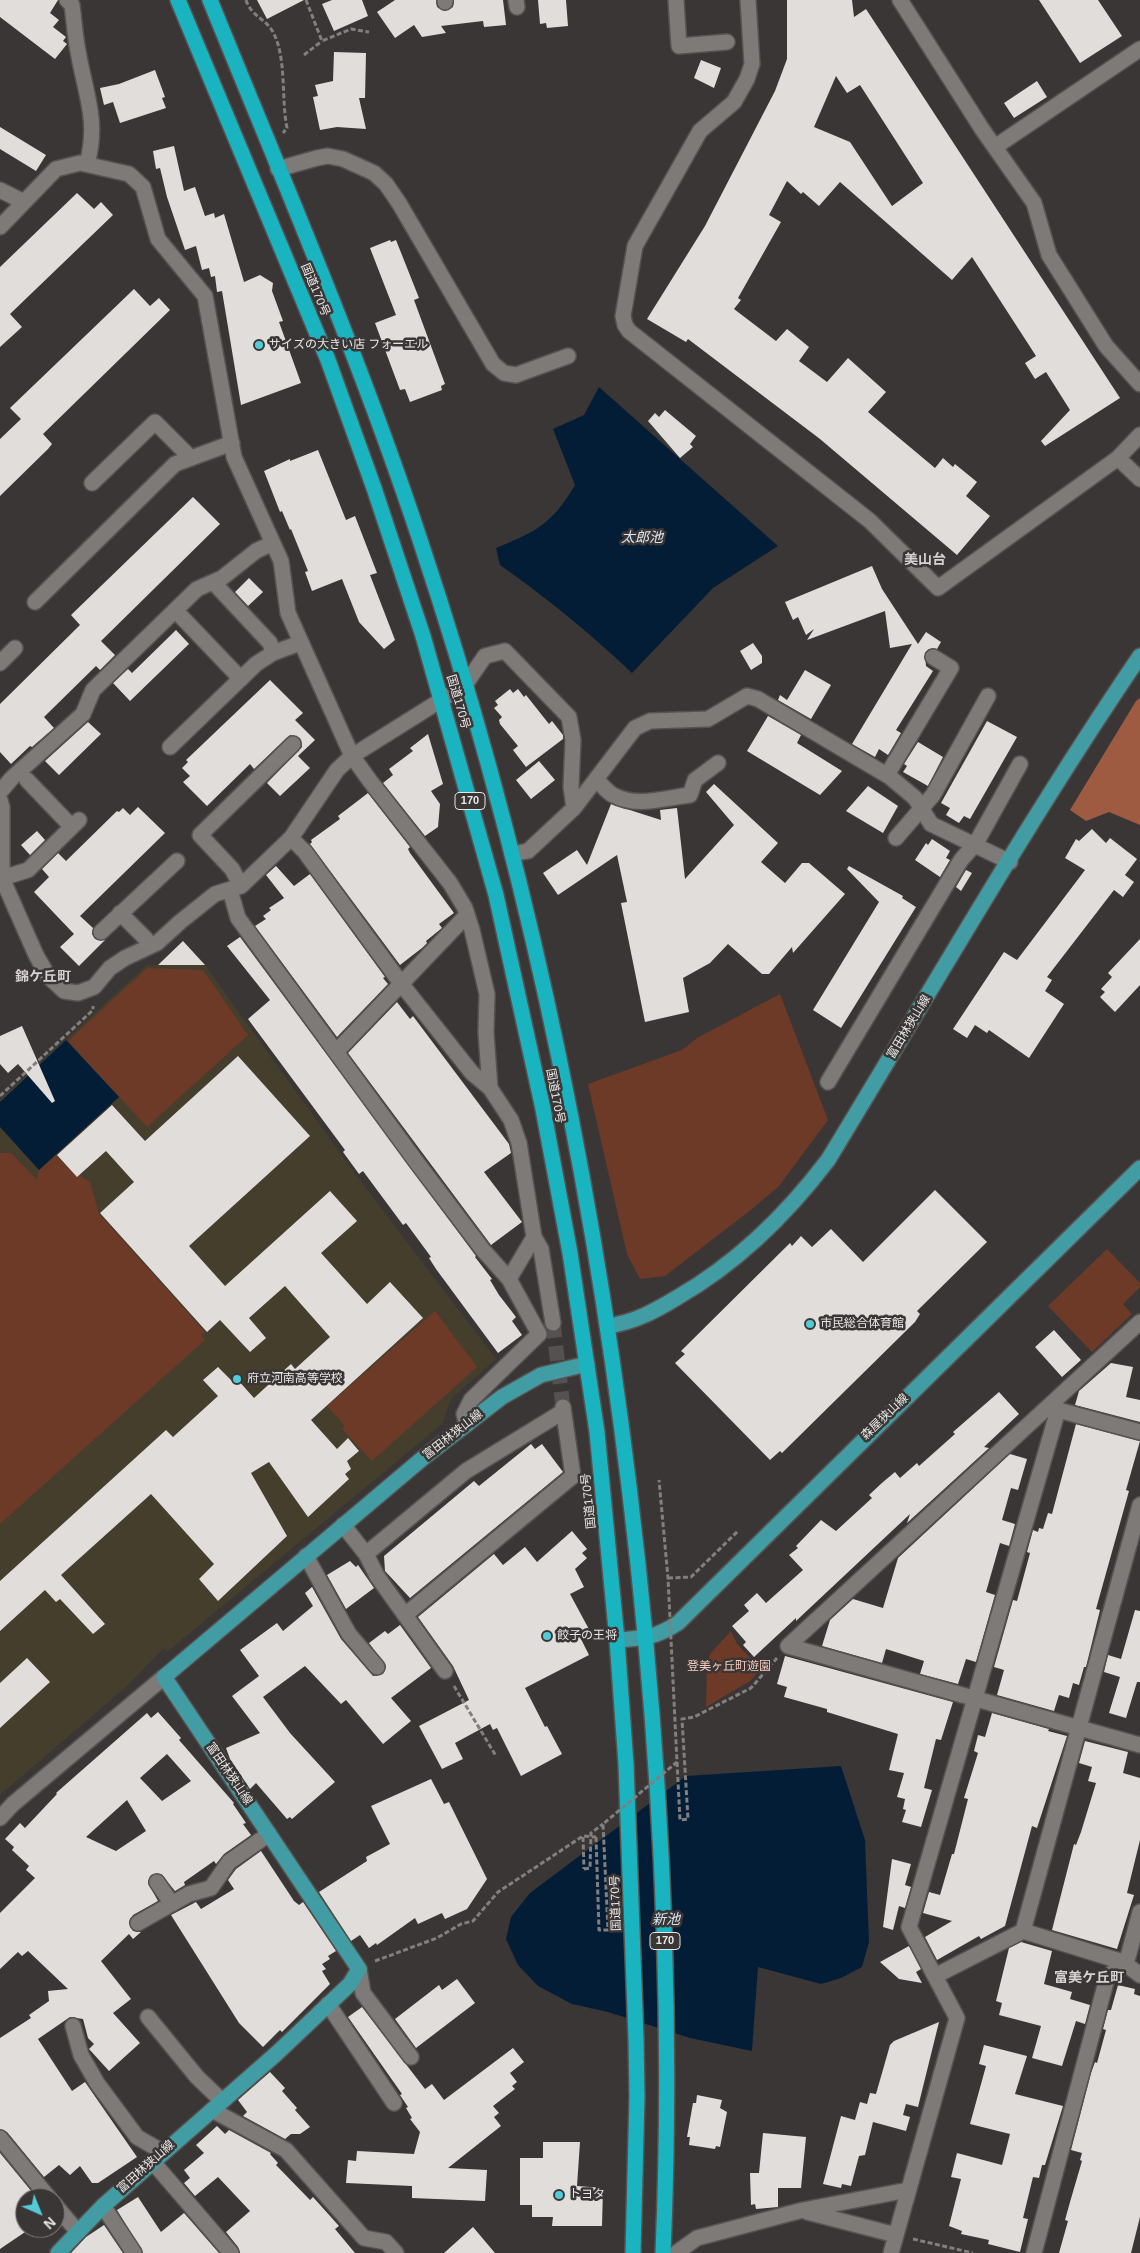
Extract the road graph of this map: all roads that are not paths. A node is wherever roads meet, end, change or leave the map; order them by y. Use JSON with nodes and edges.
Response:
{"nodes":[{"id":1,"x":67,"y":0,"type":"edge"},
{"id":2,"x":178,"y":0,"type":"edge"},
{"id":3,"x":210,"y":0,"type":"edge"},
{"id":4,"x":676,"y":0,"type":"edge"},
{"id":5,"x":748,"y":0,"type":"edge"},
{"id":6,"x":900,"y":0,"type":"edge"},
{"id":7,"x":728,"y":42,"type":"dead end"},
{"id":8,"x":1140,"y":49,"type":"edge"},
{"id":9,"x":995,"y":147,"type":"junction"},
{"id":10,"x":87,"y":164,"type":"junction"},
{"id":11,"x":278,"y":169,"type":"junction"},
{"id":12,"x":0,"y":190,"type":"edge"},
{"id":13,"x":24,"y":202,"type":"junction"},
{"id":14,"x":0,"y":227,"type":"edge"},
{"id":15,"x":568,"y":356,"type":"dead end"},
{"id":16,"x":1140,"y":384,"type":"edge"},
{"id":17,"x":1140,"y":435,"type":"edge"},
{"id":18,"x":232,"y":443,"type":"junction"},
{"id":19,"x":191,"y":458,"type":"junction"},
{"id":20,"x":1118,"y":458,"type":"junction"},
{"id":21,"x":1140,"y":479,"type":"edge"},
{"id":22,"x":92,"y":483,"type":"dead end"},
{"id":23,"x":273,"y":543,"type":"junction"},
{"id":24,"x":213,"y":582,"type":"junction"},
{"id":25,"x":34,"y":602,"type":"dead end"},
{"id":26,"x":176,"y":611,"type":"junction"},
{"id":27,"x":300,"y":643,"type":"junction"},
{"id":28,"x":15,"y":648,"type":"dead end"},
{"id":29,"x":273,"y":653,"type":"junction"},
{"id":30,"x":1140,"y":656,"type":"edge"},
{"id":31,"x":933,"y":657,"type":"dead end"},
{"id":32,"x":0,"y":663,"type":"edge"},
{"id":33,"x":241,"y":679,"type":"junction"},
{"id":34,"x":465,"y":685,"type":"junction"},
{"id":35,"x":988,"y":696,"type":"dead end"},
{"id":36,"x":441,"y":700,"type":"junction"},
{"id":37,"x":293,"y":744,"type":"dead end"},
{"id":38,"x":170,"y":747,"type":"dead end"},
{"id":39,"x":352,"y":756,"type":"junction"},
{"id":40,"x":718,"y":763,"type":"dead end"},
{"id":41,"x":1020,"y":764,"type":"dead end"},
{"id":42,"x":887,"y":775,"type":"junction"},
{"id":43,"x":596,"y":779,"type":"junction"},
{"id":44,"x":27,"y":780,"type":"dead end"},
{"id":45,"x":0,"y":792,"type":"edge"},
{"id":46,"x":0,"y":800,"type":"edge"},
{"id":47,"x":574,"y":808,"type":"junction"},
{"id":48,"x":922,"y":808,"type":"junction"},
{"id":49,"x":291,"y":838,"type":"junction"},
{"id":50,"x":896,"y":838,"type":"dead end"},
{"id":51,"x":976,"y":843,"type":"junction"},
{"id":52,"x":512,"y":854,"type":"junction"},
{"id":53,"x":1,"y":857,"type":"edge"},
{"id":54,"x":177,"y":861,"type":"dead end"},
{"id":55,"x":1010,"y":862,"type":"junction"},
{"id":56,"x":2,"y":878,"type":"junction"},
{"id":57,"x":235,"y":888,"type":"junction"},
{"id":58,"x":120,"y":913,"type":"junction"},
{"id":59,"x":467,"y":915,"type":"junction"},
{"id":60,"x":101,"y":932,"type":"dead end"},
{"id":61,"x":150,"y":946,"type":"junction"},
{"id":62,"x":402,"y":984,"type":"junction"},
{"id":63,"x":337,"y":1051,"type":"junction"},
{"id":64,"x":828,"y":1082,"type":"dead end"},
{"id":65,"x":490,"y":1088,"type":"junction"},
{"id":66,"x":1140,"y":1168,"type":"edge"},
{"id":67,"x":534,"y":1237,"type":"junction"},
{"id":68,"x":509,"y":1279,"type":"junction"},
{"id":69,"x":1140,"y":1322,"type":"edge"},
{"id":70,"x":553,"y":1323,"type":"tunnel mouth"},
{"id":71,"x":608,"y":1326,"type":"junction"},
{"id":72,"x":586,"y":1364,"type":"junction"},
{"id":73,"x":1055,"y":1406,"type":"junction"},
{"id":74,"x":467,"y":1424,"type":"junction"},
{"id":75,"x":1140,"y":1432,"type":"edge"},
{"id":76,"x":1140,"y":1505,"type":"edge"},
{"id":77,"x":343,"y":1525,"type":"junction"},
{"id":78,"x":366,"y":1554,"type":"junction"},
{"id":79,"x":306,"y":1556,"type":"junction"},
{"id":80,"x":405,"y":1615,"type":"junction"},
{"id":81,"x":646,"y":1638,"type":"junction"},
{"id":82,"x":617,"y":1640,"type":"junction"},
{"id":83,"x":377,"y":1667,"type":"dead end"},
{"id":84,"x":444,"y":1671,"type":"road end"},
{"id":85,"x":164,"y":1677,"type":"junction"},
{"id":86,"x":975,"y":1699,"type":"junction"},
{"id":87,"x":1079,"y":1728,"type":"junction"},
{"id":88,"x":1140,"y":1745,"type":"edge"},
{"id":89,"x":0,"y":1818,"type":"edge"},
{"id":90,"x":269,"y":1834,"type":"junction"},
{"id":91,"x":158,"y":1882,"type":"dead end"},
{"id":92,"x":172,"y":1904,"type":"junction"},
{"id":93,"x":1140,"y":1912,"type":"edge"},
{"id":94,"x":138,"y":1923,"type":"dead end"},
{"id":95,"x":1023,"y":1931,"type":"junction"},
{"id":96,"x":1123,"y":1962,"type":"junction"},
{"id":97,"x":359,"y":1969,"type":"junction"},
{"id":98,"x":1140,"y":1975,"type":"edge"},
{"id":99,"x":935,"y":1976,"type":"junction"},
{"id":100,"x":328,"y":2004,"type":"junction"},
{"id":101,"x":148,"y":2017,"type":"dead end"},
{"id":102,"x":73,"y":2026,"type":"dead end"},
{"id":103,"x":411,"y":2056,"type":"dead end"},
{"id":104,"x":394,"y":2103,"type":"dead end"},
{"id":105,"x":217,"y":2105,"type":"junction"},
{"id":106,"x":0,"y":2138,"type":"edge"},
{"id":107,"x":158,"y":2157,"type":"junction"},
{"id":108,"x":41,"y":2188,"type":"edge"},
{"id":109,"x":908,"y":2190,"type":"junction"},
{"id":110,"x":103,"y":2206,"type":"junction"},
{"id":111,"x":803,"y":2210,"type":"junction"},
{"id":112,"x":65,"y":2217,"type":"edge"},
{"id":113,"x":78,"y":2232,"type":"junction"},
{"id":114,"x":896,"y":2235,"type":"junction"},
{"id":115,"x":58,"y":2253,"type":"edge"},
{"id":116,"x":134,"y":2253,"type":"edge"},
{"id":117,"x":231,"y":2253,"type":"edge"},
{"id":118,"x":396,"y":2253,"type":"edge"},
{"id":119,"x":633,"y":2253,"type":"edge"},
{"id":120,"x":663,"y":2253,"type":"edge"},
{"id":121,"x":676,"y":2253,"type":"edge"},
{"id":122,"x":891,"y":2253,"type":"edge"},
{"id":123,"x":1034,"y":2253,"type":"edge"}],
"edges":[{"from":1,"to":10,"type":"street"},
{"from":2,"to":36,"type":"highway","name":"国道170号","number":"170"},
{"from":3,"to":11,"type":"highway","name":"国道170号","number":"170"},
{"from":4,"to":7,"type":"street"},
{"from":5,"to":20,"type":"street"},
{"from":6,"to":9,"type":"street"},
{"from":8,"to":9,"type":"street"},
{"from":9,"to":16,"type":"street"},
{"from":10,"to":13,"type":"street"},
{"from":10,"to":18,"type":"street"},
{"from":11,"to":15,"type":"street"},
{"from":11,"to":34,"type":"highway","name":"国道170号","number":"170"},
{"from":12,"to":13,"type":"street"},
{"from":13,"to":14,"type":"street"},
{"from":17,"to":20,"type":"street"},
{"from":18,"to":19,"type":"street"},
{"from":18,"to":23,"type":"street"},
{"from":19,"to":22,"type":"street"},
{"from":19,"to":25,"type":"street"},
{"from":20,"to":21,"type":"street"},
{"from":23,"to":24,"type":"street"},
{"from":23,"to":27,"type":"street"},
{"from":24,"to":26,"type":"street"},
{"from":24,"to":29,"type":"street"},
{"from":26,"to":33,"type":"street"},
{"from":26,"to":45,"type":"street"},
{"from":27,"to":29,"type":"street"},
{"from":27,"to":39,"type":"street"},
{"from":28,"to":32,"type":"street"},
{"from":29,"to":33,"type":"street"},
{"from":30,"to":55,"type":"main road","name":"富田林狭山線"},
{"from":31,"to":42,"type":"street"},
{"from":33,"to":38,"type":"street"},
{"from":34,"to":36,"type":"street"},
{"from":34,"to":47,"type":"street"},
{"from":34,"to":52,"type":"highway","name":"国道170号","number":"170"},
{"from":35,"to":48,"type":"street"},
{"from":36,"to":39,"type":"street"},
{"from":36,"to":72,"type":"highway","name":"国道170号","number":"170"},
{"from":37,"to":57,"type":"street"},
{"from":39,"to":49,"type":"street"},
{"from":39,"to":59,"type":"street"},
{"from":40,"to":43,"type":"street"},
{"from":41,"to":51,"type":"street"},
{"from":42,"to":43,"type":"street"},
{"from":42,"to":48,"type":"street"},
{"from":43,"to":47,"type":"street"},
{"from":44,"to":56,"type":"street"},
{"from":46,"to":53,"type":"street"},
{"from":47,"to":52,"type":"street"},
{"from":48,"to":50,"type":"street"},
{"from":48,"to":51,"type":"street"},
{"from":49,"to":57,"type":"street"},
{"from":49,"to":62,"type":"street"},
{"from":51,"to":55,"type":"street"},
{"from":51,"to":64,"type":"street"},
{"from":52,"to":71,"type":"highway","name":"国道170号","number":"170"},
{"from":53,"to":56,"type":"street"},
{"from":54,"to":58,"type":"street"},
{"from":55,"to":71,"type":"main road","name":"富田林狭山線"},
{"from":56,"to":61,"type":"street"},
{"from":57,"to":61,"type":"street"},
{"from":57,"to":63,"type":"street"},
{"from":58,"to":60,"type":"street"},
{"from":58,"to":61,"type":"street"},
{"from":59,"to":62,"type":"street"},
{"from":59,"to":65,"type":"street"},
{"from":62,"to":63,"type":"street"},
{"from":62,"to":65,"type":"street"},
{"from":63,"to":68,"type":"street"},
{"from":65,"to":67,"type":"street"},
{"from":66,"to":81,"type":"main road","name":"森屋狭山線"},
{"from":67,"to":68,"type":"street"},
{"from":67,"to":70,"type":"street"},
{"from":68,"to":74,"type":"street"},
{"from":69,"to":73,"type":"street"},
{"from":71,"to":81,"type":"highway","name":"国道170号","number":"170"},
{"from":72,"to":74,"type":"main road","name":"富田林狭山線"},
{"from":72,"to":82,"type":"highway","name":"国道170号","number":"170"},
{"from":73,"to":75,"type":"street"},
{"from":73,"to":86,"type":"street"},
{"from":73,"to":86,"type":"street"},
{"from":74,"to":77,"type":"main road","name":"富田林狭山線"},
{"from":76,"to":87,"type":"street"},
{"from":77,"to":78,"type":"street"},
{"from":77,"to":79,"type":"main road","name":"富田林狭山線"},
{"from":78,"to":80,"type":"street"},
{"from":78,"to":80,"type":"street"},
{"from":79,"to":83,"type":"street"},
{"from":79,"to":85,"type":"main road","name":"富田林狭山線"},
{"from":80,"to":84,"type":"street"},
{"from":81,"to":82,"type":"main road","name":"森屋狭山線"},
{"from":81,"to":120,"type":"highway","name":"国道170号","number":"170"},
{"from":82,"to":119,"type":"highway","name":"国道170号","number":"170"},
{"from":85,"to":89,"type":"street"},
{"from":85,"to":90,"type":"main road","name":"富田林狭山線"},
{"from":86,"to":87,"type":"street"},
{"from":86,"to":99,"type":"street"},
{"from":87,"to":88,"type":"street"},
{"from":87,"to":95,"type":"street"},
{"from":90,"to":92,"type":"street"},
{"from":90,"to":97,"type":"main road","name":"富田林狭山線"},
{"from":91,"to":92,"type":"street"},
{"from":92,"to":94,"type":"street"},
{"from":93,"to":96,"type":"street"},
{"from":95,"to":96,"type":"street"},
{"from":95,"to":99,"type":"street"},
{"from":96,"to":98,"type":"street"},
{"from":96,"to":123,"type":"street"},
{"from":97,"to":100,"type":"main road","name":"富田林狭山線"},
{"from":97,"to":103,"type":"street"},
{"from":99,"to":109,"type":"street"},
{"from":100,"to":104,"type":"street"},
{"from":100,"to":105,"type":"main road","name":"富田林狭山線"},
{"from":101,"to":105,"type":"street"},
{"from":102,"to":107,"type":"street"},
{"from":105,"to":107,"type":"main road","name":"富田林狭山線"},
{"from":105,"to":118,"type":"street"},
{"from":106,"to":108,"type":"street"},
{"from":107,"to":110,"type":"main road","name":"富田林狭山線"},
{"from":107,"to":117,"type":"street"},
{"from":109,"to":111,"type":"street"},
{"from":109,"to":114,"type":"street"},
{"from":110,"to":113,"type":"main road","name":"富田林狭山線"},
{"from":110,"to":116,"type":"street"},
{"from":111,"to":114,"type":"street"},
{"from":111,"to":121,"type":"street"},
{"from":112,"to":113,"type":"street"},
{"from":113,"to":115,"type":"main road","name":"富田林狭山線"},
{"from":114,"to":122,"type":"street"}]}
